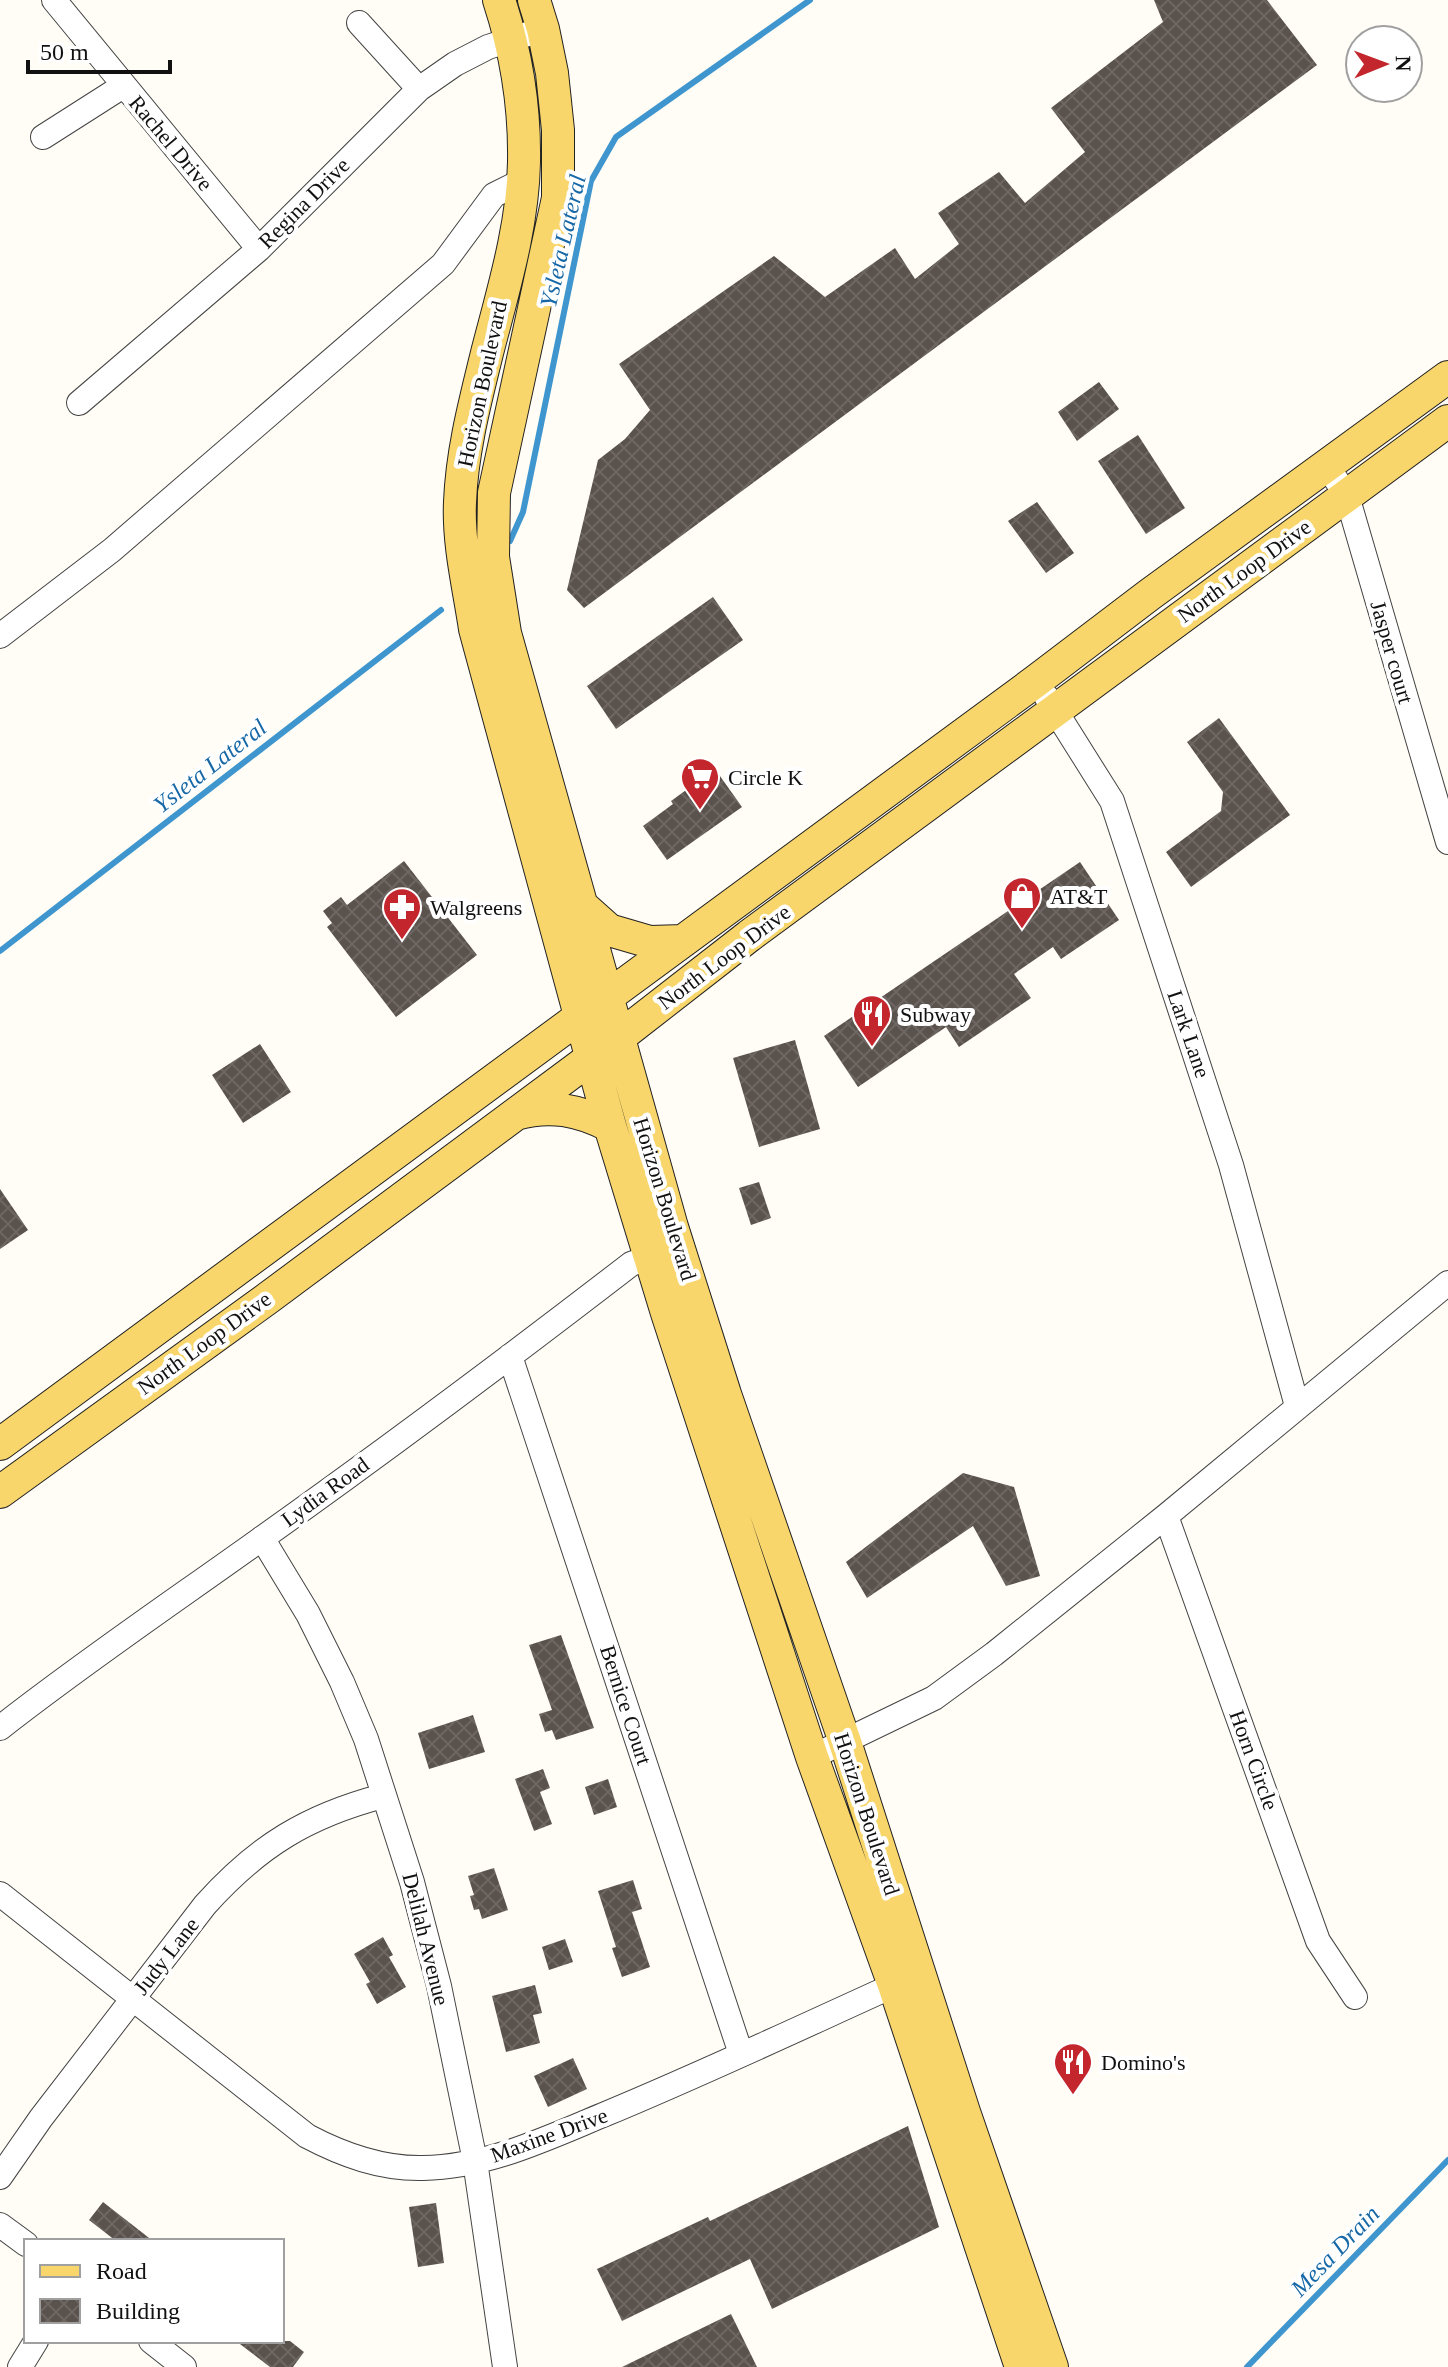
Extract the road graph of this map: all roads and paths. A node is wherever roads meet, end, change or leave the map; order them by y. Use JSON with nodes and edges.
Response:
{"nodes":[{"id":1,"x":54,"y":0,"type":"edge"},
{"id":2,"x":499,"y":0,"type":"edge"},
{"id":3,"x":538,"y":14,"type":"edge"},
{"id":4,"x":359,"y":23,"type":"dead end"},
{"id":5,"x":512,"y":40,"type":"junction"},
{"id":6,"x":123,"y":86,"type":"junction"},
{"id":7,"x":419,"y":89,"type":"junction"},
{"id":8,"x":43,"y":137,"type":"dead end"},
{"id":9,"x":522,"y":181,"type":"junction"},
{"id":10,"x":259,"y":249,"type":"junction"},
{"id":11,"x":1448,"y":377,"type":"edge"},
{"id":12,"x":79,"y":403,"type":"dead end"},
{"id":13,"x":1448,"y":421,"type":"edge"},
{"id":14,"x":1327,"y":466,"type":"junction"},
{"id":15,"x":1347,"y":496,"type":"junction"},
{"id":16,"x":0,"y":636,"type":"edge"},
{"id":17,"x":1036,"y":681,"type":"junction"},
{"id":18,"x":1057,"y":710,"type":"junction"},
{"id":19,"x":1448,"y":842,"type":"edge"},
{"id":20,"x":581,"y":905,"type":"junction"},
{"id":21,"x":683,"y":941,"type":"junction"},
{"id":22,"x":594,"y":1006,"type":"junction"},
{"id":23,"x":618,"y":1038,"type":"junction"},
{"id":24,"x":592,"y":1057,"type":"junction"},
{"id":25,"x":512,"y":1115,"type":"junction"},
{"id":26,"x":610,"y":1126,"type":"junction"},
{"id":27,"x":650,"y":1257,"type":"junction"},
{"id":28,"x":1448,"y":1283,"type":"edge"},
{"id":29,"x":510,"y":1356,"type":"junction"},
{"id":30,"x":1297,"y":1406,"type":"junction"},
{"id":31,"x":0,"y":1444,"type":"edge"},
{"id":32,"x":0,"y":1492,"type":"edge"},
{"id":33,"x":1166,"y":1516,"type":"junction"},
{"id":34,"x":262,"y":1538,"type":"junction"},
{"id":35,"x":760,"y":1597,"type":"junction"},
{"id":36,"x":813,"y":1651,"type":"junction"},
{"id":37,"x":0,"y":1728,"type":"edge"},
{"id":38,"x":845,"y":1742,"type":"junction"},
{"id":39,"x":812,"y":1757,"type":"junction"},
{"id":40,"x":383,"y":1796,"type":"junction"},
{"id":41,"x":0,"y":1894,"type":"edge"},
{"id":42,"x":906,"y":1979,"type":"junction"},
{"id":43,"x":1355,"y":1997,"type":"dead end"},
{"id":44,"x":134,"y":1999,"type":"junction"},
{"id":45,"x":741,"y":2054,"type":"junction"},
{"id":46,"x":475,"y":2161,"type":"junction"},
{"id":47,"x":0,"y":2177,"type":"edge"},
{"id":48,"x":0,"y":2225,"type":"edge"},
{"id":49,"x":24,"y":2243,"type":"edge"},
{"id":50,"x":35,"y":2343,"type":"edge"},
{"id":51,"x":154,"y":2343,"type":"edge"},
{"id":52,"x":20,"y":2367,"type":"edge"},
{"id":53,"x":184,"y":2367,"type":"edge"},
{"id":54,"x":505,"y":2367,"type":"edge"},
{"id":55,"x":1021,"y":2367,"type":"edge"},
{"id":56,"x":1052,"y":2367,"type":"edge"}],
"edges":[{"from":1,"to":6,"type":"street","name":"Rachel Drive"},
{"from":2,"to":5,"type":"main road","name":"Horizon Boulevard"},
{"from":3,"to":5,"type":"street","name":"Regina Drive"},
{"from":3,"to":20,"type":"main road","name":"Horizon Boulevard"},
{"from":4,"to":7,"type":"street"},
{"from":5,"to":7,"type":"street","name":"Regina Drive"},
{"from":5,"to":9,"type":"main road","name":"Horizon Boulevard"},
{"from":6,"to":8,"type":"street"},
{"from":6,"to":10,"type":"street","name":"Rachel Drive"},
{"from":7,"to":10,"type":"street","name":"Regina Drive"},
{"from":9,"to":16,"type":"street"},
{"from":9,"to":22,"type":"main road","name":"Horizon Boulevard"},
{"from":10,"to":12,"type":"street","name":"Regina Drive"},
{"from":11,"to":14,"type":"main road","name":"North Loop Drive"},
{"from":13,"to":15,"type":"main road","name":"North Loop Drive"},
{"from":14,"to":15,"type":"street","name":"Jasper court"},
{"from":14,"to":17,"type":"main road","name":"North Loop Drive"},
{"from":15,"to":18,"type":"main road","name":"North Loop Drive"},
{"from":15,"to":19,"type":"street","name":"Jasper court"},
{"from":17,"to":18,"type":"street","name":"Lark Lane"},
{"from":17,"to":21,"type":"main road","name":"North Loop Drive"},
{"from":18,"to":23,"type":"main road","name":"North Loop Drive"},
{"from":18,"to":30,"type":"street","name":"Lark Lane"},
{"from":20,"to":21,"type":"main road"},
{"from":20,"to":22,"type":"main road","name":"Horizon Boulevard"},
{"from":21,"to":22,"type":"main road","name":"North Loop Drive"},
{"from":22,"to":23,"type":"main road","name":"Horizon Boulevard"},
{"from":22,"to":24,"type":"main road","name":"Horizon Boulevard"},
{"from":22,"to":31,"type":"main road","name":"North Loop Drive"},
{"from":23,"to":24,"type":"main road","name":"North Loop Drive"},
{"from":23,"to":36,"type":"main road","name":"Horizon Boulevard"},
{"from":24,"to":25,"type":"main road","name":"North Loop Drive"},
{"from":24,"to":26,"type":"main road","name":"Horizon Boulevard"},
{"from":25,"to":26,"type":"main road"},
{"from":25,"to":32,"type":"main road","name":"North Loop Drive"},
{"from":26,"to":27,"type":"main road","name":"Horizon Boulevard"},
{"from":27,"to":29,"type":"street","name":"Lydia Road"},
{"from":27,"to":35,"type":"main road","name":"Horizon Boulevard"},
{"from":28,"to":30,"type":"street"},
{"from":29,"to":34,"type":"street","name":"Lydia Road"},
{"from":29,"to":45,"type":"street","name":"Bernice Court"},
{"from":30,"to":33,"type":"street"},
{"from":33,"to":38,"type":"street"},
{"from":33,"to":43,"type":"street","name":"Horn Circle"},
{"from":34,"to":37,"type":"street","name":"Lydia Road"},
{"from":34,"to":40,"type":"street","name":"Delilah Avenue"},
{"from":35,"to":36,"type":"main road"},
{"from":35,"to":39,"type":"main road","name":"Horizon Boulevard"},
{"from":36,"to":38,"type":"main road","name":"Horizon Boulevard"},
{"from":38,"to":39,"type":"street"},
{"from":38,"to":42,"type":"main road","name":"Horizon Boulevard"},
{"from":39,"to":42,"type":"main road","name":"Horizon Boulevard"},
{"from":40,"to":44,"type":"street","name":"Judy Lane"},
{"from":40,"to":46,"type":"street","name":"Delilah Avenue"},
{"from":41,"to":44,"type":"street","name":"Maxine Drive"},
{"from":42,"to":45,"type":"street","name":"Maxine Drive"},
{"from":42,"to":55,"type":"main road","name":"Horizon Boulevard"},
{"from":42,"to":56,"type":"main road","name":"Horizon Boulevard"},
{"from":44,"to":46,"type":"street","name":"Maxine Drive"},
{"from":44,"to":47,"type":"street","name":"Judy Lane"},
{"from":45,"to":46,"type":"street","name":"Maxine Drive"},
{"from":46,"to":54,"type":"street","name":"Delilah Avenue"},
{"from":48,"to":49,"type":"street"},
{"from":50,"to":52,"type":"street"},
{"from":51,"to":53,"type":"street"}]}
